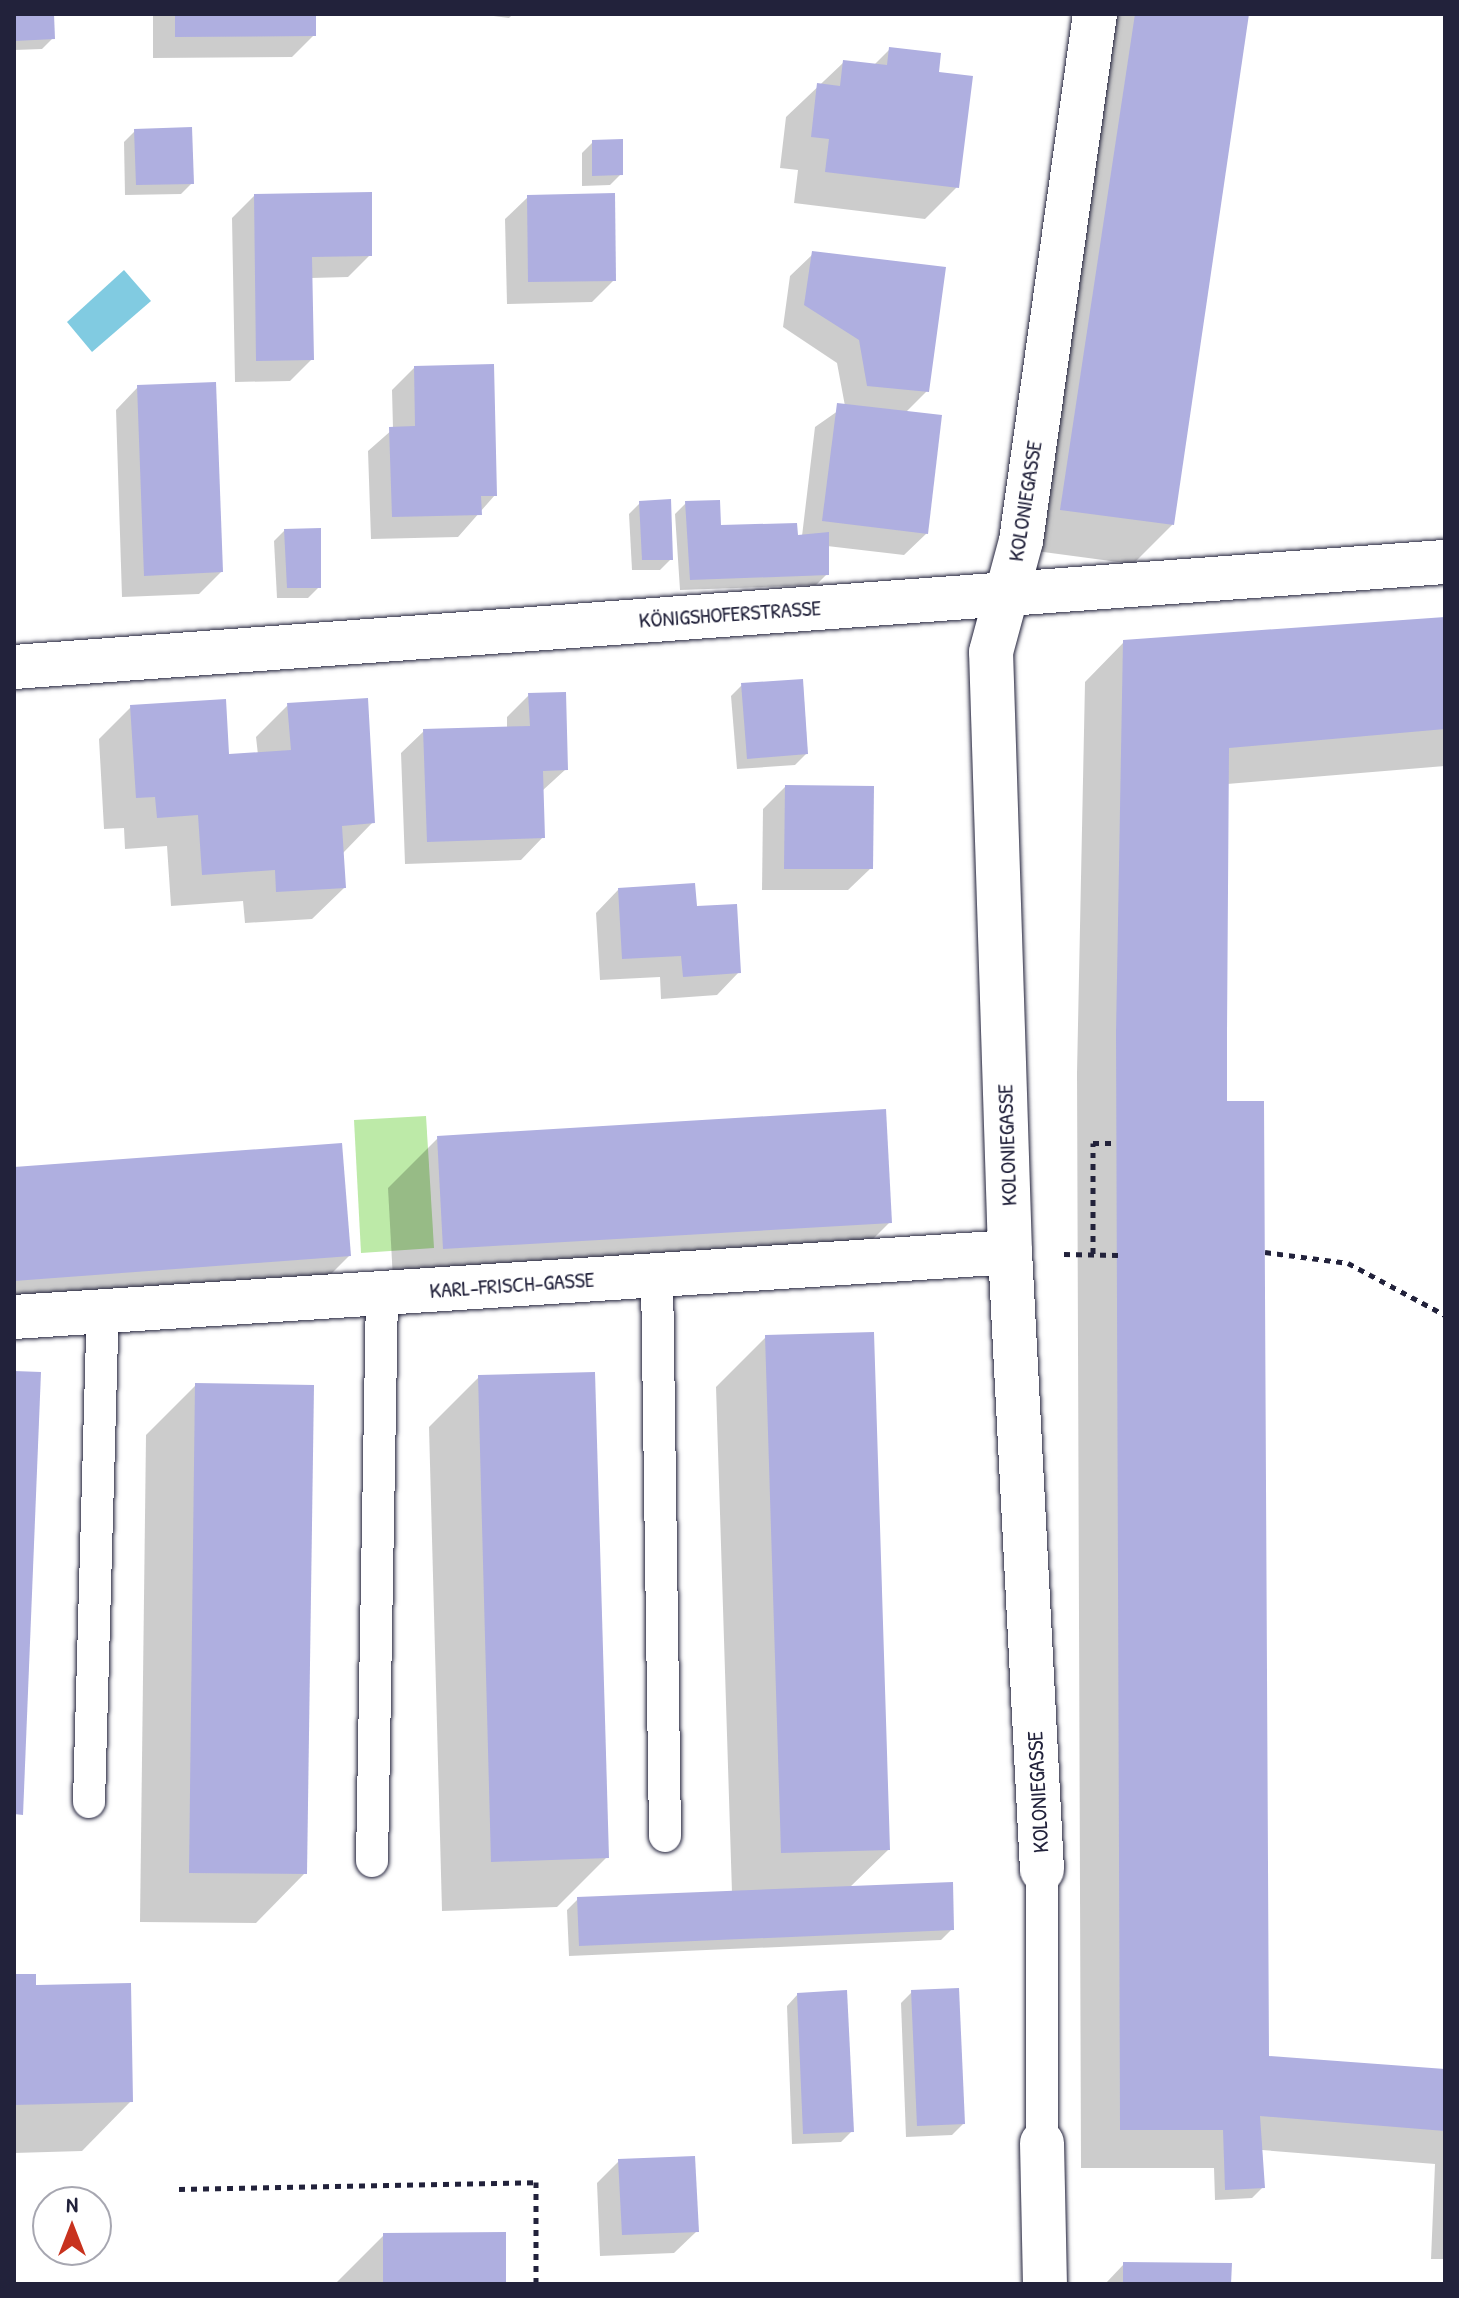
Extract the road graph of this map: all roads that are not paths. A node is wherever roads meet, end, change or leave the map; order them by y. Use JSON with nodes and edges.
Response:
{"nodes":[{"id":1,"x":1095,"y":14,"type":"edge"},
{"id":2,"x":1445,"y":562,"type":"edge"},
{"id":3,"x":1007,"y":594,"type":"junction"},
{"id":4,"x":14,"y":667,"type":"edge"},
{"id":5,"x":1010,"y":1252,"type":"junction"},
{"id":6,"x":657,"y":1275,"type":"junction"},
{"id":7,"x":382,"y":1293,"type":"junction"},
{"id":8,"x":103,"y":1311,"type":"junction"},
{"id":9,"x":14,"y":1317,"type":"edge"},
{"id":10,"x":89,"y":1802,"type":"dead end"},
{"id":11,"x":665,"y":1836,"type":"dead end"},
{"id":12,"x":372,"y":1861,"type":"dead end"},
{"id":13,"x":1042,"y":1870,"type":"joint"},
{"id":14,"x":1042,"y":2143,"type":"joint"},
{"id":15,"x":1045,"y":2284,"type":"edge"}],
"edges":[{"from":1,"to":3,"type":"street","name":"KOLONIEGASSE"},
{"from":2,"to":3,"type":"street","name":"KÖNIGSHOFERSTRASSE"},
{"from":3,"to":4,"type":"street","name":"KÖNIGSHOFERSTRASSE"},
{"from":3,"to":5,"type":"street","name":"KOLONIEGASSE"},
{"from":5,"to":6,"type":"street","name":"KARL-FRISCH-GASSE"},
{"from":5,"to":13,"type":"street","name":"KOLONIEGASSE"},
{"from":6,"to":7,"type":"street","name":"KARL-FRISCH-GASSE"},
{"from":6,"to":11,"type":"lane"},
{"from":7,"to":8,"type":"street","name":"KARL-FRISCH-GASSE"},
{"from":7,"to":12,"type":"lane"},
{"from":8,"to":9,"type":"street","name":"KARL-FRISCH-GASSE"},
{"from":8,"to":10,"type":"lane"},
{"from":13,"to":14,"type":"lane","name":"KOLONIEGASSE"},
{"from":14,"to":15,"type":"street","name":"KOLONIEGASSE"}]}
